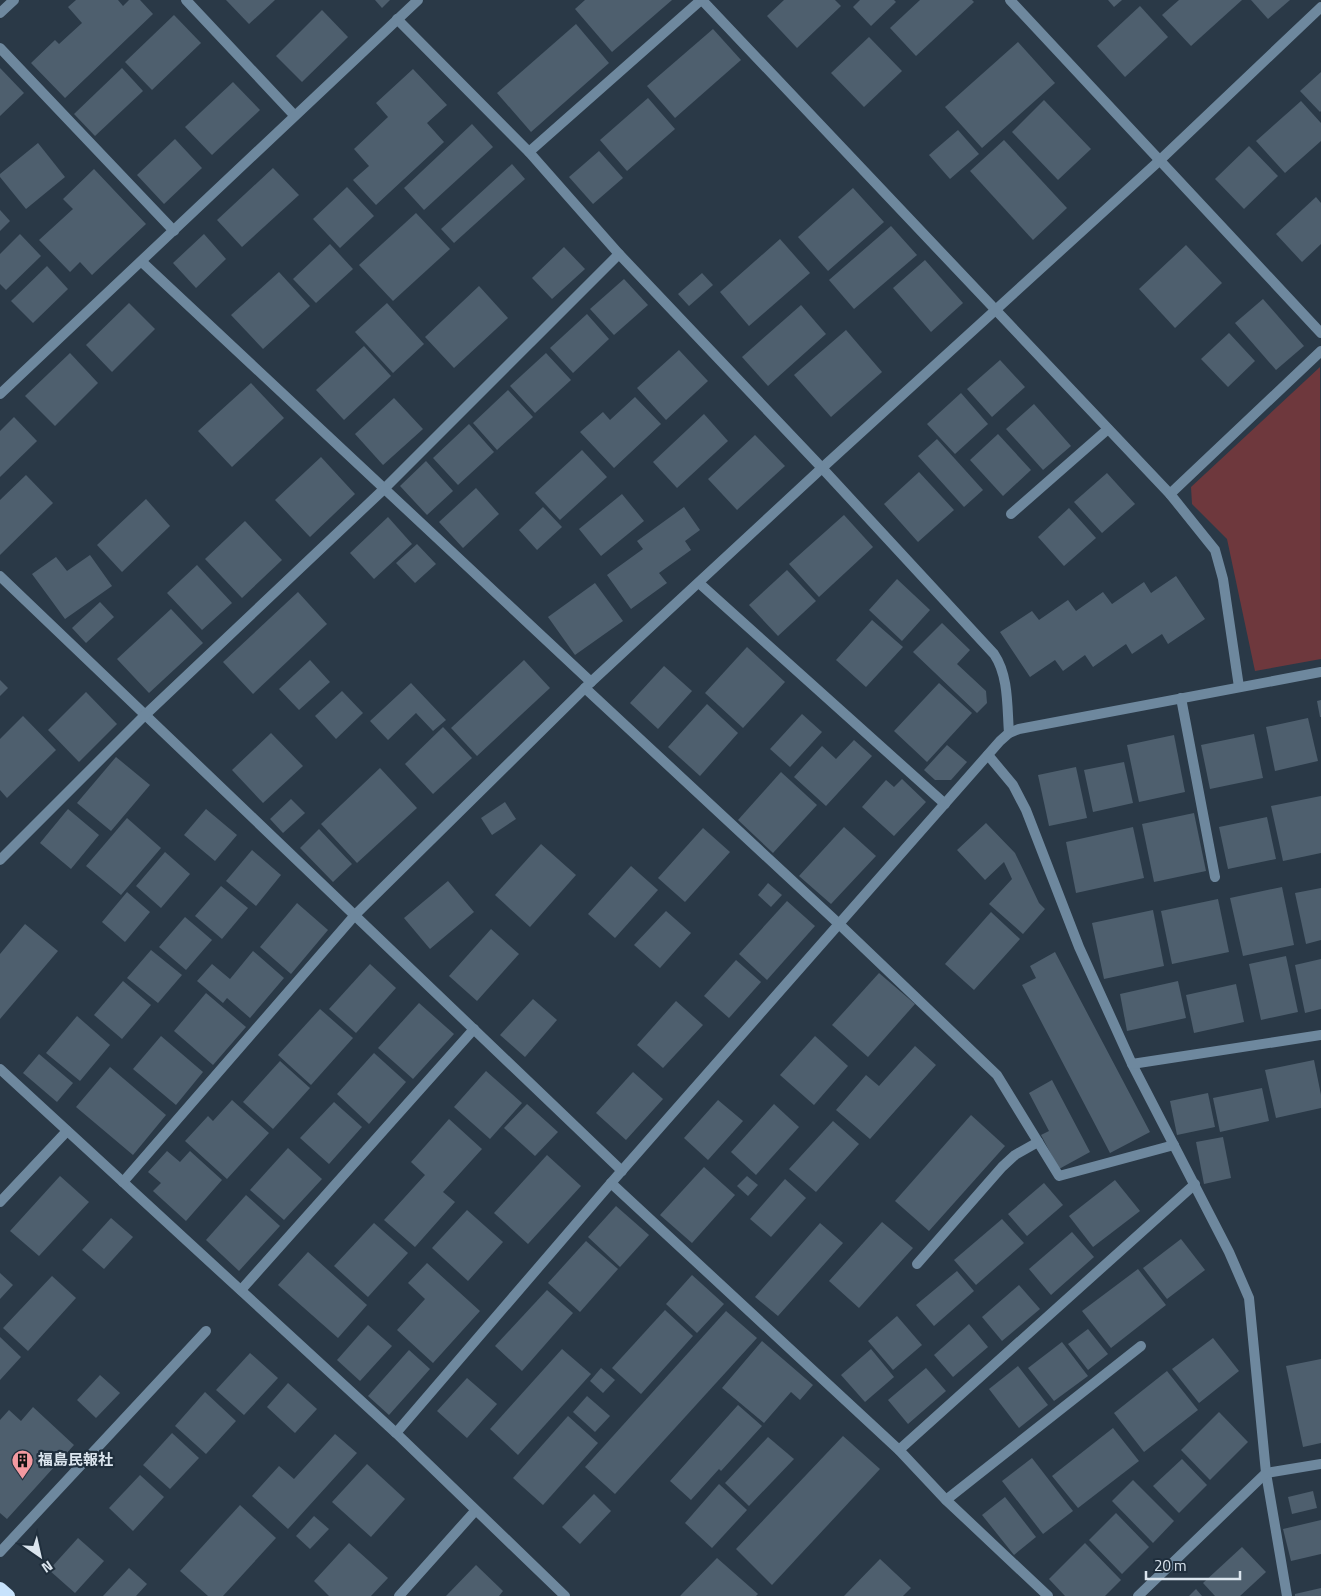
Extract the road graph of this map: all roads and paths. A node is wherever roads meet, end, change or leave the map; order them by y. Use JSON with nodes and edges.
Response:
{"nodes":[{"id":1,"x":14,"y":0,"type":"edge"},
{"id":2,"x":186,"y":0,"type":"edge"},
{"id":3,"x":418,"y":0,"type":"edge"},
{"id":4,"x":701,"y":0,"type":"edge"},
{"id":5,"x":1010,"y":0,"type":"edge"},
{"id":6,"x":1321,"y":7,"type":"edge"},
{"id":7,"x":0,"y":13,"type":"edge"},
{"id":8,"x":397,"y":19,"type":"junction"},
{"id":9,"x":0,"y":48,"type":"edge"},
{"id":10,"x":294,"y":115,"type":"junction"},
{"id":11,"x":529,"y":152,"type":"junction"},
{"id":12,"x":1159,"y":161,"type":"junction"},
{"id":13,"x":174,"y":231,"type":"junction"},
{"id":14,"x":619,"y":254,"type":"junction"},
{"id":15,"x":142,"y":262,"type":"junction"},
{"id":16,"x":995,"y":310,"type":"junction"},
{"id":17,"x":1321,"y":334,"type":"edge"},
{"id":18,"x":1321,"y":351,"type":"edge"},
{"id":19,"x":0,"y":394,"type":"edge"},
{"id":20,"x":1108,"y":429,"type":"junction"},
{"id":21,"x":822,"y":468,"type":"junction"},
{"id":22,"x":384,"y":489,"type":"junction"},
{"id":23,"x":1170,"y":494,"type":"junction"},
{"id":24,"x":1011,"y":514,"type":"dead end"},
{"id":25,"x":0,"y":576,"type":"edge"},
{"id":26,"x":699,"y":583,"type":"junction"},
{"id":27,"x":1321,"y":672,"type":"edge"},
{"id":28,"x":588,"y":685,"type":"junction"},
{"id":29,"x":1239,"y":687,"type":"junction"},
{"id":30,"x":1181,"y":698,"type":"junction"},
{"id":31,"x":144,"y":716,"type":"junction"},
{"id":32,"x":1009,"y":733,"type":"junction"},
{"id":33,"x":988,"y":755,"type":"junction"},
{"id":34,"x":945,"y":804,"type":"junction"},
{"id":35,"x":0,"y":860,"type":"edge"},
{"id":36,"x":1215,"y":876,"type":"dead end"},
{"id":37,"x":355,"y":915,"type":"junction"},
{"id":38,"x":840,"y":924,"type":"junction"},
{"id":39,"x":474,"y":1029,"type":"junction"},
{"id":40,"x":1321,"y":1034,"type":"edge"},
{"id":41,"x":1132,"y":1064,"type":"junction"},
{"id":42,"x":0,"y":1069,"type":"edge"},
{"id":43,"x":67,"y":1131,"type":"junction"},
{"id":44,"x":1038,"y":1142,"type":"junction"},
{"id":45,"x":1174,"y":1146,"type":"junction"},
{"id":46,"x":622,"y":1171,"type":"junction"},
{"id":47,"x":123,"y":1182,"type":"junction"},
{"id":48,"x":611,"y":1183,"type":"junction"},
{"id":49,"x":1195,"y":1184,"type":"junction"},
{"id":50,"x":0,"y":1202,"type":"edge"},
{"id":51,"x":917,"y":1264,"type":"dead end"},
{"id":52,"x":241,"y":1290,"type":"junction"},
{"id":53,"x":206,"y":1331,"type":"dead end"},
{"id":54,"x":1141,"y":1346,"type":"dead end"},
{"id":55,"x":396,"y":1434,"type":"junction"},
{"id":56,"x":899,"y":1450,"type":"junction"},
{"id":57,"x":1321,"y":1464,"type":"edge"},
{"id":58,"x":1266,"y":1472,"type":"junction"},
{"id":59,"x":946,"y":1500,"type":"junction"},
{"id":60,"x":476,"y":1511,"type":"junction"},
{"id":61,"x":0,"y":1552,"type":"edge"},
{"id":62,"x":0,"y":1588,"type":"edge"},
{"id":63,"x":8,"y":1596,"type":"edge"},
{"id":64,"x":399,"y":1596,"type":"edge"},
{"id":65,"x":564,"y":1596,"type":"edge"},
{"id":66,"x":1048,"y":1596,"type":"edge"},
{"id":67,"x":1138,"y":1596,"type":"edge"},
{"id":68,"x":1287,"y":1596,"type":"edge"}],
"edges":[{"from":1,"to":7,"type":"street"},
{"from":2,"to":10,"type":"street"},
{"from":3,"to":8,"type":"street"},
{"from":4,"to":11,"type":"street"},
{"from":4,"to":16,"type":"street"},
{"from":5,"to":12,"type":"street"},
{"from":6,"to":12,"type":"street"},
{"from":8,"to":10,"type":"street"},
{"from":8,"to":11,"type":"street"},
{"from":9,"to":13,"type":"street"},
{"from":10,"to":13,"type":"street"},
{"from":11,"to":14,"type":"street"},
{"from":12,"to":16,"type":"street"},
{"from":12,"to":17,"type":"street"},
{"from":13,"to":15,"type":"street"},
{"from":14,"to":21,"type":"street"},
{"from":14,"to":22,"type":"street"},
{"from":15,"to":19,"type":"street"},
{"from":15,"to":22,"type":"street"},
{"from":16,"to":20,"type":"street"},
{"from":16,"to":21,"type":"street"},
{"from":18,"to":23,"type":"street"},
{"from":20,"to":23,"type":"street"},
{"from":20,"to":24,"type":"street"},
{"from":21,"to":26,"type":"street"},
{"from":21,"to":32,"type":"street"},
{"from":22,"to":28,"type":"street"},
{"from":22,"to":31,"type":"street"},
{"from":23,"to":29,"type":"street"},
{"from":25,"to":31,"type":"street"},
{"from":26,"to":28,"type":"street"},
{"from":26,"to":34,"type":"street"},
{"from":27,"to":29,"type":"street"},
{"from":28,"to":37,"type":"street"},
{"from":28,"to":38,"type":"street"},
{"from":29,"to":30,"type":"street"},
{"from":30,"to":32,"type":"street"},
{"from":30,"to":36,"type":"street"},
{"from":31,"to":35,"type":"street"},
{"from":31,"to":37,"type":"street"},
{"from":32,"to":33,"type":"street"},
{"from":33,"to":34,"type":"street"},
{"from":33,"to":41,"type":"street"},
{"from":34,"to":38,"type":"street"},
{"from":37,"to":39,"type":"street"},
{"from":37,"to":47,"type":"street"},
{"from":38,"to":44,"type":"street"},
{"from":38,"to":46,"type":"street"},
{"from":39,"to":46,"type":"street"},
{"from":39,"to":52,"type":"street"},
{"from":40,"to":41,"type":"street"},
{"from":41,"to":45,"type":"street"},
{"from":42,"to":43,"type":"street"},
{"from":43,"to":47,"type":"street"},
{"from":43,"to":50,"type":"street"},
{"from":44,"to":45,"type":"street"},
{"from":44,"to":51,"type":"street"},
{"from":45,"to":49,"type":"street"},
{"from":46,"to":48,"type":"street"},
{"from":47,"to":52,"type":"street"},
{"from":48,"to":55,"type":"street"},
{"from":48,"to":56,"type":"street"},
{"from":49,"to":56,"type":"street"},
{"from":49,"to":58,"type":"street"},
{"from":52,"to":55,"type":"street"},
{"from":53,"to":61,"type":"street"},
{"from":54,"to":59,"type":"street"},
{"from":55,"to":60,"type":"street"},
{"from":56,"to":59,"type":"street"},
{"from":57,"to":58,"type":"street"},
{"from":58,"to":67,"type":"street"},
{"from":58,"to":68,"type":"street"},
{"from":59,"to":66,"type":"street"},
{"from":60,"to":64,"type":"street"},
{"from":60,"to":65,"type":"street"},
{"from":62,"to":63,"type":"highway"}]}
